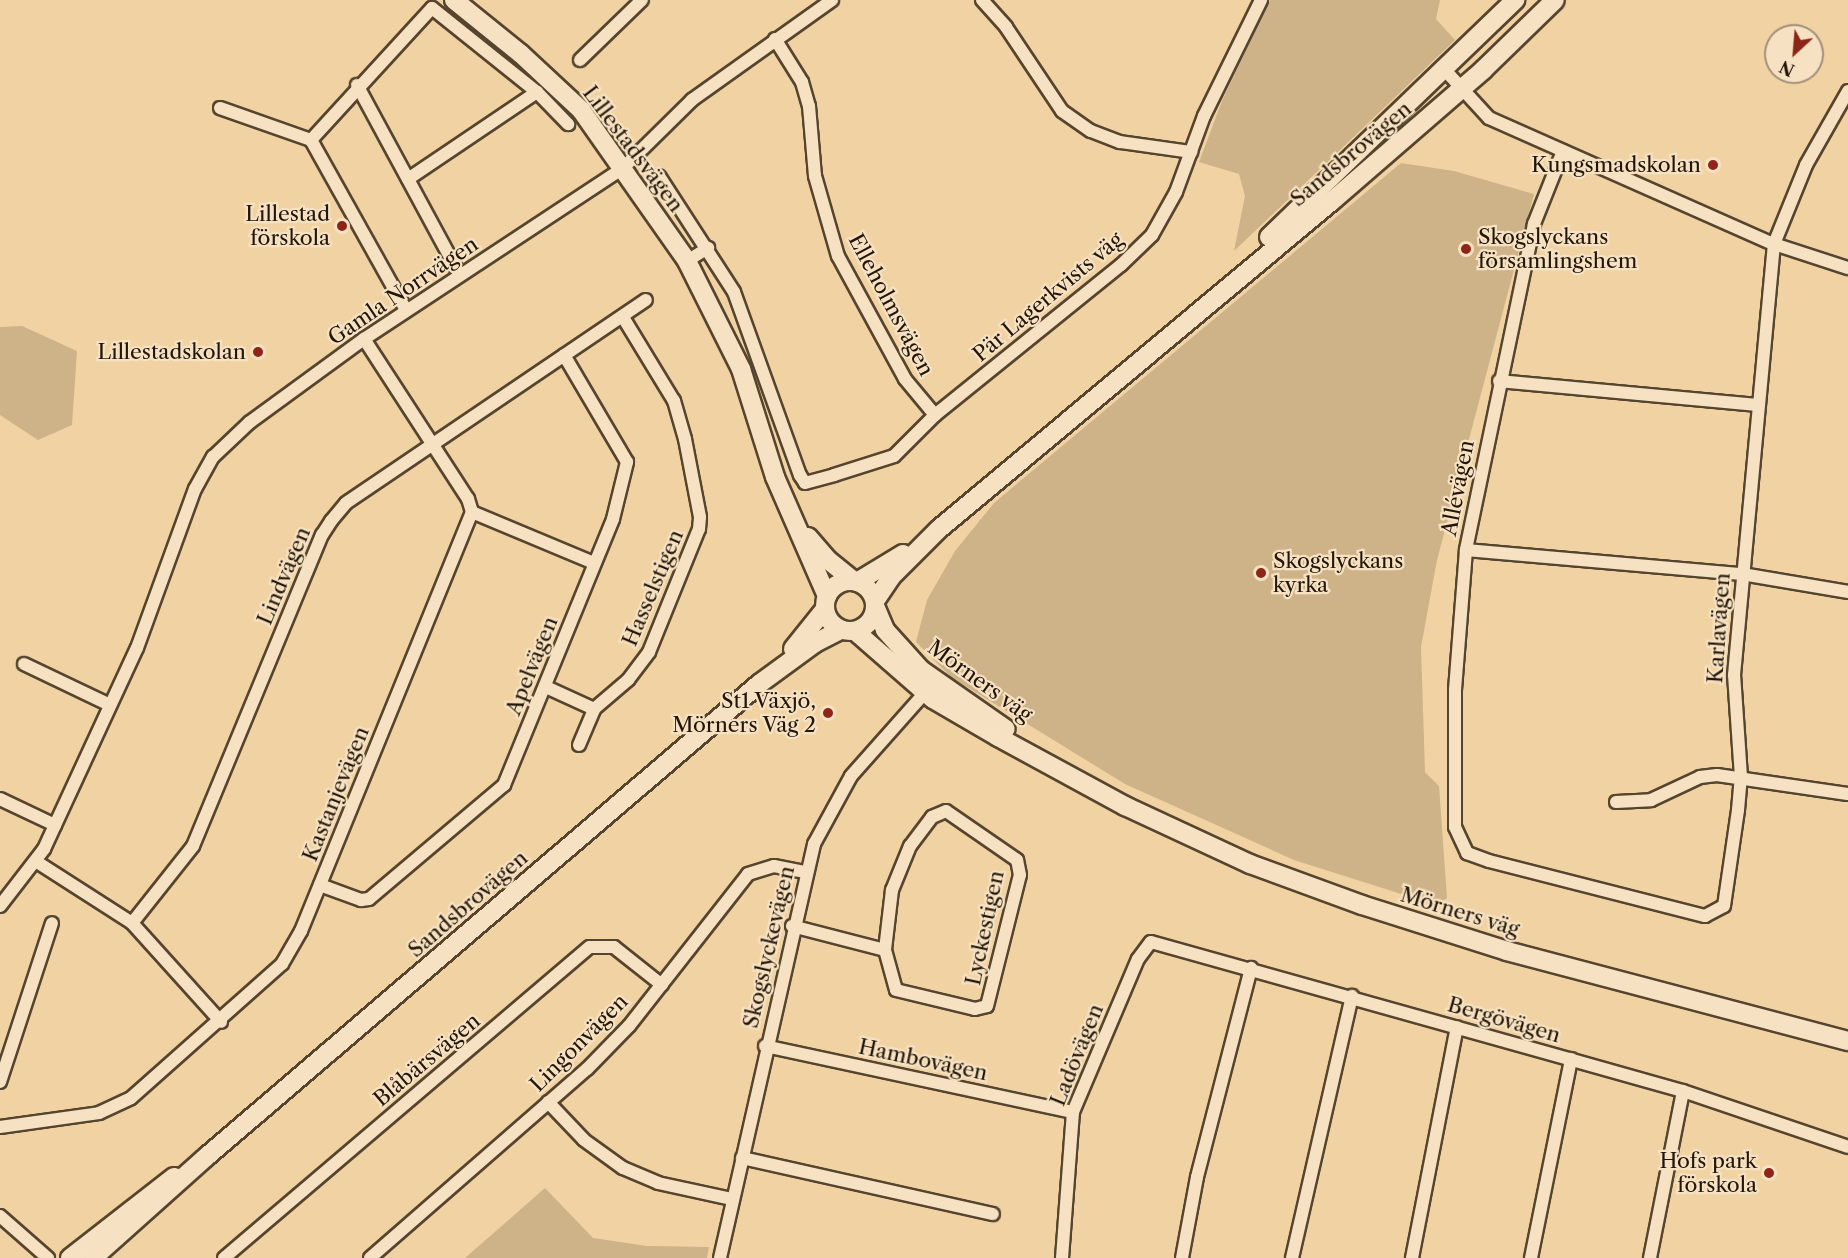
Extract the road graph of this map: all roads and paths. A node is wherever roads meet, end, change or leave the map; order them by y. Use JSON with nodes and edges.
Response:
{"nodes":[{"id":1,"x":454,"y":0,"type":"edge"},
{"id":2,"x":642,"y":0,"type":"edge"},
{"id":3,"x":832,"y":0,"type":"edge"},
{"id":4,"x":982,"y":0,"type":"edge"},
{"id":5,"x":1261,"y":0,"type":"edge"},
{"id":6,"x":1515,"y":0,"type":"edge"},
{"id":7,"x":1555,"y":0,"type":"edge"},
{"id":8,"x":775,"y":39,"type":"junction"},
{"id":9,"x":580,"y":60,"type":"dead end"},
{"id":10,"x":1444,"y":70,"type":"junction"},
{"id":11,"x":357,"y":85,"type":"junction"},
{"id":12,"x":1460,"y":88,"type":"junction"},
{"id":13,"x":1848,"y":91,"type":"edge"},
{"id":14,"x":537,"y":92,"type":"junction"},
{"id":15,"x":220,"y":108,"type":"dead end"},
{"id":16,"x":568,"y":124,"type":"dead end"},
{"id":17,"x":311,"y":140,"type":"junction"},
{"id":18,"x":1563,"y":150,"type":"junction"},
{"id":19,"x":1191,"y":152,"type":"junction"},
{"id":20,"x":623,"y":168,"type":"junction"},
{"id":21,"x":659,"y":176,"type":"dead end"},
{"id":22,"x":408,"y":179,"type":"junction"},
{"id":23,"x":1774,"y":244,"type":"junction"},
{"id":24,"x":708,"y":248,"type":"junction"},
{"id":25,"x":687,"y":261,"type":"junction"},
{"id":26,"x":1848,"y":268,"type":"edge"},
{"id":27,"x":459,"y":274,"type":"junction"},
{"id":28,"x":646,"y":300,"type":"dead end"},
{"id":29,"x":406,"y":310,"type":"junction"},
{"id":30,"x":623,"y":317,"type":"junction"},
{"id":31,"x":1168,"y":334,"type":"junction"},
{"id":32,"x":364,"y":339,"type":"junction"},
{"id":33,"x":564,"y":356,"type":"junction"},
{"id":34,"x":1499,"y":381,"type":"junction"},
{"id":35,"x":1757,"y":405,"type":"junction"},
{"id":36,"x":934,"y":415,"type":"junction"},
{"id":37,"x":432,"y":443,"type":"junction"},
{"id":38,"x":805,"y":483,"type":"joint"},
{"id":39,"x":787,"y":508,"type":"junction"},
{"id":40,"x":472,"y":512,"type":"junction"},
{"id":41,"x":939,"y":529,"type":"junction"},
{"id":42,"x":1466,"y":550,"type":"junction"},
{"id":43,"x":594,"y":563,"type":"junction"},
{"id":44,"x":1742,"y":574,"type":"junction"},
{"id":45,"x":855,"y":581,"type":"junction"},
{"id":46,"x":1848,"y":592,"type":"edge"},
{"id":47,"x":826,"y":602,"type":"junction"},
{"id":48,"x":875,"y":603,"type":"junction"},
{"id":49,"x":848,"y":630,"type":"junction"},
{"id":50,"x":24,"y":664,"type":"dead end"},
{"id":51,"x":759,"y":684,"type":"junction"},
{"id":52,"x":546,"y":687,"type":"junction"},
{"id":53,"x":930,"y":687,"type":"junction"},
{"id":54,"x":110,"y":705,"type":"junction"},
{"id":55,"x":594,"y":709,"type":"junction"},
{"id":56,"x":579,"y":745,"type":"dead end"},
{"id":57,"x":1741,"y":777,"type":"junction"},
{"id":58,"x":1848,"y":794,"type":"edge"},
{"id":59,"x":0,"y":799,"type":"edge"},
{"id":60,"x":1616,"y":802,"type":"dead end"},
{"id":61,"x":55,"y":825,"type":"junction"},
{"id":62,"x":1460,"y":843,"type":"joint"},
{"id":63,"x":38,"y":862,"type":"junction"},
{"id":64,"x":805,"y":872,"type":"junction"},
{"id":65,"x":320,"y":885,"type":"junction"},
{"id":66,"x":0,"y":906,"type":"edge"},
{"id":67,"x":52,"y":923,"type":"dead end"},
{"id":68,"x":132,"y":923,"type":"junction"},
{"id":69,"x":792,"y":926,"type":"junction"},
{"id":70,"x":1147,"y":944,"type":"joint"},
{"id":71,"x":885,"y":950,"type":"junction"},
{"id":72,"x":1251,"y":968,"type":"junction"},
{"id":73,"x":662,"y":985,"type":"junction"},
{"id":74,"x":1352,"y":996,"type":"junction"},
{"id":75,"x":221,"y":1022,"type":"junction"},
{"id":76,"x":1457,"y":1027,"type":"junction"},
{"id":77,"x":1848,"y":1041,"type":"edge"},
{"id":78,"x":765,"y":1046,"type":"junction"},
{"id":79,"x":1571,"y":1059,"type":"junction"},
{"id":80,"x":0,"y":1082,"type":"edge"},
{"id":81,"x":1683,"y":1091,"type":"junction"},
{"id":82,"x":548,"y":1102,"type":"junction"},
{"id":83,"x":1073,"y":1112,"type":"junction"},
{"id":84,"x":0,"y":1127,"type":"edge"},
{"id":85,"x":1848,"y":1147,"type":"edge"},
{"id":86,"x":206,"y":1157,"type":"junction"},
{"id":87,"x":742,"y":1158,"type":"junction"},
{"id":88,"x":732,"y":1199,"type":"junction"},
{"id":89,"x":993,"y":1214,"type":"dead end"},
{"id":90,"x":0,"y":1216,"type":"edge"},
{"id":91,"x":48,"y":1258,"type":"edge"},
{"id":92,"x":70,"y":1258,"type":"edge"},
{"id":93,"x":93,"y":1258,"type":"edge"},
{"id":94,"x":224,"y":1258,"type":"edge"},
{"id":95,"x":370,"y":1258,"type":"edge"},
{"id":96,"x":720,"y":1258,"type":"edge"},
{"id":97,"x":1062,"y":1258,"type":"edge"},
{"id":98,"x":1182,"y":1258,"type":"edge"},
{"id":99,"x":1292,"y":1258,"type":"edge"},
{"id":100,"x":1412,"y":1258,"type":"edge"},
{"id":101,"x":1531,"y":1258,"type":"edge"},
{"id":102,"x":1650,"y":1258,"type":"edge"}],
"edges":[{"from":1,"to":20,"type":"main road","name":"Lillestadsvägen"},
{"from":2,"to":9,"type":"street"},
{"from":3,"to":8,"type":"street","name":"Gamla Norrvägen"},
{"from":4,"to":19,"type":"street"},
{"from":5,"to":19,"type":"street","name":"Pär Lagerkvists väg"},
{"from":6,"to":10,"type":"main road","name":"Sandsbrovägen"},
{"from":7,"to":12,"type":"main road","name":"Sandsbrovägen"},
{"from":8,"to":20,"type":"street","name":"Gamla Norrvägen"},
{"from":8,"to":36,"type":"street","name":"Elleholmsvägen"},
{"from":10,"to":12,"type":"street"},
{"from":10,"to":31,"type":"main road","name":"Sandsbrovägen"},
{"from":11,"to":14,"type":"street"},
{"from":11,"to":17,"type":"street"},
{"from":11,"to":22,"type":"street"},
{"from":12,"to":18,"type":"street"},
{"from":12,"to":31,"type":"main road","name":"Sandsbrovägen"},
{"from":13,"to":23,"type":"street","name":"Karlavägen"},
{"from":14,"to":16,"type":"street"},
{"from":14,"to":22,"type":"street"},
{"from":15,"to":17,"type":"street"},
{"from":17,"to":29,"type":"street"},
{"from":18,"to":23,"type":"street"},
{"from":18,"to":34,"type":"street","name":"Allévägen"},
{"from":19,"to":36,"type":"street","name":"Pär Lagerkvists väg"},
{"from":20,"to":25,"type":"main road","name":"Lillestadsvägen"},
{"from":20,"to":27,"type":"street","name":"Gamla Norrvägen"},
{"from":21,"to":24,"type":"street","name":"Lillestadsvägen"},
{"from":22,"to":27,"type":"street"},
{"from":23,"to":26,"type":"street"},
{"from":23,"to":35,"type":"street","name":"Karlavägen"},
{"from":24,"to":25,"type":"street"},
{"from":24,"to":38,"type":"street","name":"Lillestadsvägen"},
{"from":25,"to":39,"type":"main road","name":"Lillestadsvägen"},
{"from":27,"to":29,"type":"street","name":"Gamla Norrvägen"},
{"from":28,"to":30,"type":"street","name":"Lindvägen"},
{"from":29,"to":32,"type":"street","name":"Gamla Norrvägen"},
{"from":30,"to":33,"type":"street","name":"Lindvägen"},
{"from":30,"to":55,"type":"street","name":"Hasselstigen"},
{"from":31,"to":41,"type":"main road","name":"Sandsbrovägen"},
{"from":32,"to":37,"type":"street"},
{"from":32,"to":54,"type":"street","name":"Gamla Norrvägen"},
{"from":33,"to":37,"type":"street","name":"Lindvägen"},
{"from":33,"to":43,"type":"street","name":"Apelvägen"},
{"from":34,"to":35,"type":"street"},
{"from":34,"to":42,"type":"street","name":"Allévägen"},
{"from":35,"to":44,"type":"street","name":"Karlavägen"},
{"from":36,"to":38,"type":"street","name":"Pär Lagerkvists väg"},
{"from":37,"to":40,"type":"street"},
{"from":37,"to":68,"type":"street","name":"Lindvägen"},
{"from":39,"to":45,"type":"main road","name":"Lillestadsvägen"},
{"from":39,"to":47,"type":"main road","name":"Lillestadsvägen"},
{"from":40,"to":43,"type":"street"},
{"from":40,"to":65,"type":"street","name":"Kastanjevägen"},
{"from":41,"to":45,"type":"main road","name":"Sandsbrovägen"},
{"from":41,"to":48,"type":"main road","name":"Sandsbrovägen"},
{"from":42,"to":44,"type":"street"},
{"from":42,"to":62,"type":"street","name":"Allévägen"},
{"from":43,"to":52,"type":"street","name":"Apelvägen"},
{"from":44,"to":46,"type":"street"},
{"from":44,"to":57,"type":"street","name":"Karlavägen"},
{"from":45,"to":47,"type":"main road"},
{"from":45,"to":48,"type":"main road"},
{"from":47,"to":49,"type":"main road"},
{"from":47,"to":51,"type":"main road","name":"Sandsbrovägen"},
{"from":48,"to":49,"type":"main road"},
{"from":48,"to":53,"type":"main road","name":"Mörners väg"},
{"from":49,"to":51,"type":"main road","name":"Sandsbrovägen"},
{"from":49,"to":53,"type":"main road","name":"Mörners väg"},
{"from":50,"to":54,"type":"street"},
{"from":51,"to":86,"type":"main road","name":"Sandsbrovägen"},
{"from":52,"to":55,"type":"street"},
{"from":52,"to":65,"type":"street","name":"Apelvägen"},
{"from":53,"to":64,"type":"street","name":"Skogslyckevägen"},
{"from":53,"to":77,"type":"main road","name":"Mörners väg"},
{"from":54,"to":61,"type":"street","name":"Gamla Norrvägen"},
{"from":55,"to":56,"type":"street"},
{"from":57,"to":58,"type":"street"},
{"from":57,"to":60,"type":"street"},
{"from":57,"to":62,"type":"street","name":"Karlavägen"},
{"from":59,"to":61,"type":"street"},
{"from":61,"to":63,"type":"street","name":"Gamla Norrvägen"},
{"from":63,"to":66,"type":"street","name":"Gamla Norrvägen"},
{"from":63,"to":68,"type":"street"},
{"from":64,"to":69,"type":"street","name":"Skogslyckevägen"},
{"from":64,"to":73,"type":"street","name":"Lingonvägen"},
{"from":65,"to":75,"type":"street","name":"Kastanjevägen"},
{"from":67,"to":80,"type":"street"},
{"from":68,"to":75,"type":"street"},
{"from":69,"to":71,"type":"street"},
{"from":69,"to":78,"type":"street","name":"Skogslyckevägen"},
{"from":70,"to":72,"type":"street","name":"Bergövägen"},
{"from":70,"to":83,"type":"street","name":"Ladövägen"},
{"from":71,"to":71,"type":"street","name":"Lyckestigen"},
{"from":72,"to":74,"type":"street","name":"Bergövägen"},
{"from":72,"to":98,"type":"street"},
{"from":73,"to":82,"type":"street","name":"Lingonvägen"},
{"from":73,"to":94,"type":"street","name":"Blåbärsvägen"},
{"from":74,"to":76,"type":"street","name":"Bergövägen"},
{"from":74,"to":99,"type":"street"},
{"from":75,"to":84,"type":"street","name":"Kastanjevägen"},
{"from":76,"to":79,"type":"street","name":"Bergövägen"},
{"from":76,"to":100,"type":"street"},
{"from":78,"to":83,"type":"street","name":"Hambovägen"},
{"from":78,"to":87,"type":"street","name":"Skogslyckevägen"},
{"from":79,"to":81,"type":"street","name":"Bergövägen"},
{"from":79,"to":101,"type":"street"},
{"from":81,"to":85,"type":"street","name":"Bergövägen"},
{"from":81,"to":102,"type":"street"},
{"from":82,"to":88,"type":"street"},
{"from":82,"to":95,"type":"street","name":"Lingonvägen"},
{"from":83,"to":97,"type":"street","name":"Ladövägen"},
{"from":86,"to":92,"type":"main road","name":"Sandsbrovägen"},
{"from":86,"to":93,"type":"main road","name":"Sandsbrovägen"},
{"from":87,"to":88,"type":"street","name":"Skogslyckevägen"},
{"from":87,"to":89,"type":"street"},
{"from":88,"to":96,"type":"street","name":"Skogslyckevägen"},
{"from":90,"to":91,"type":"street"}]}
